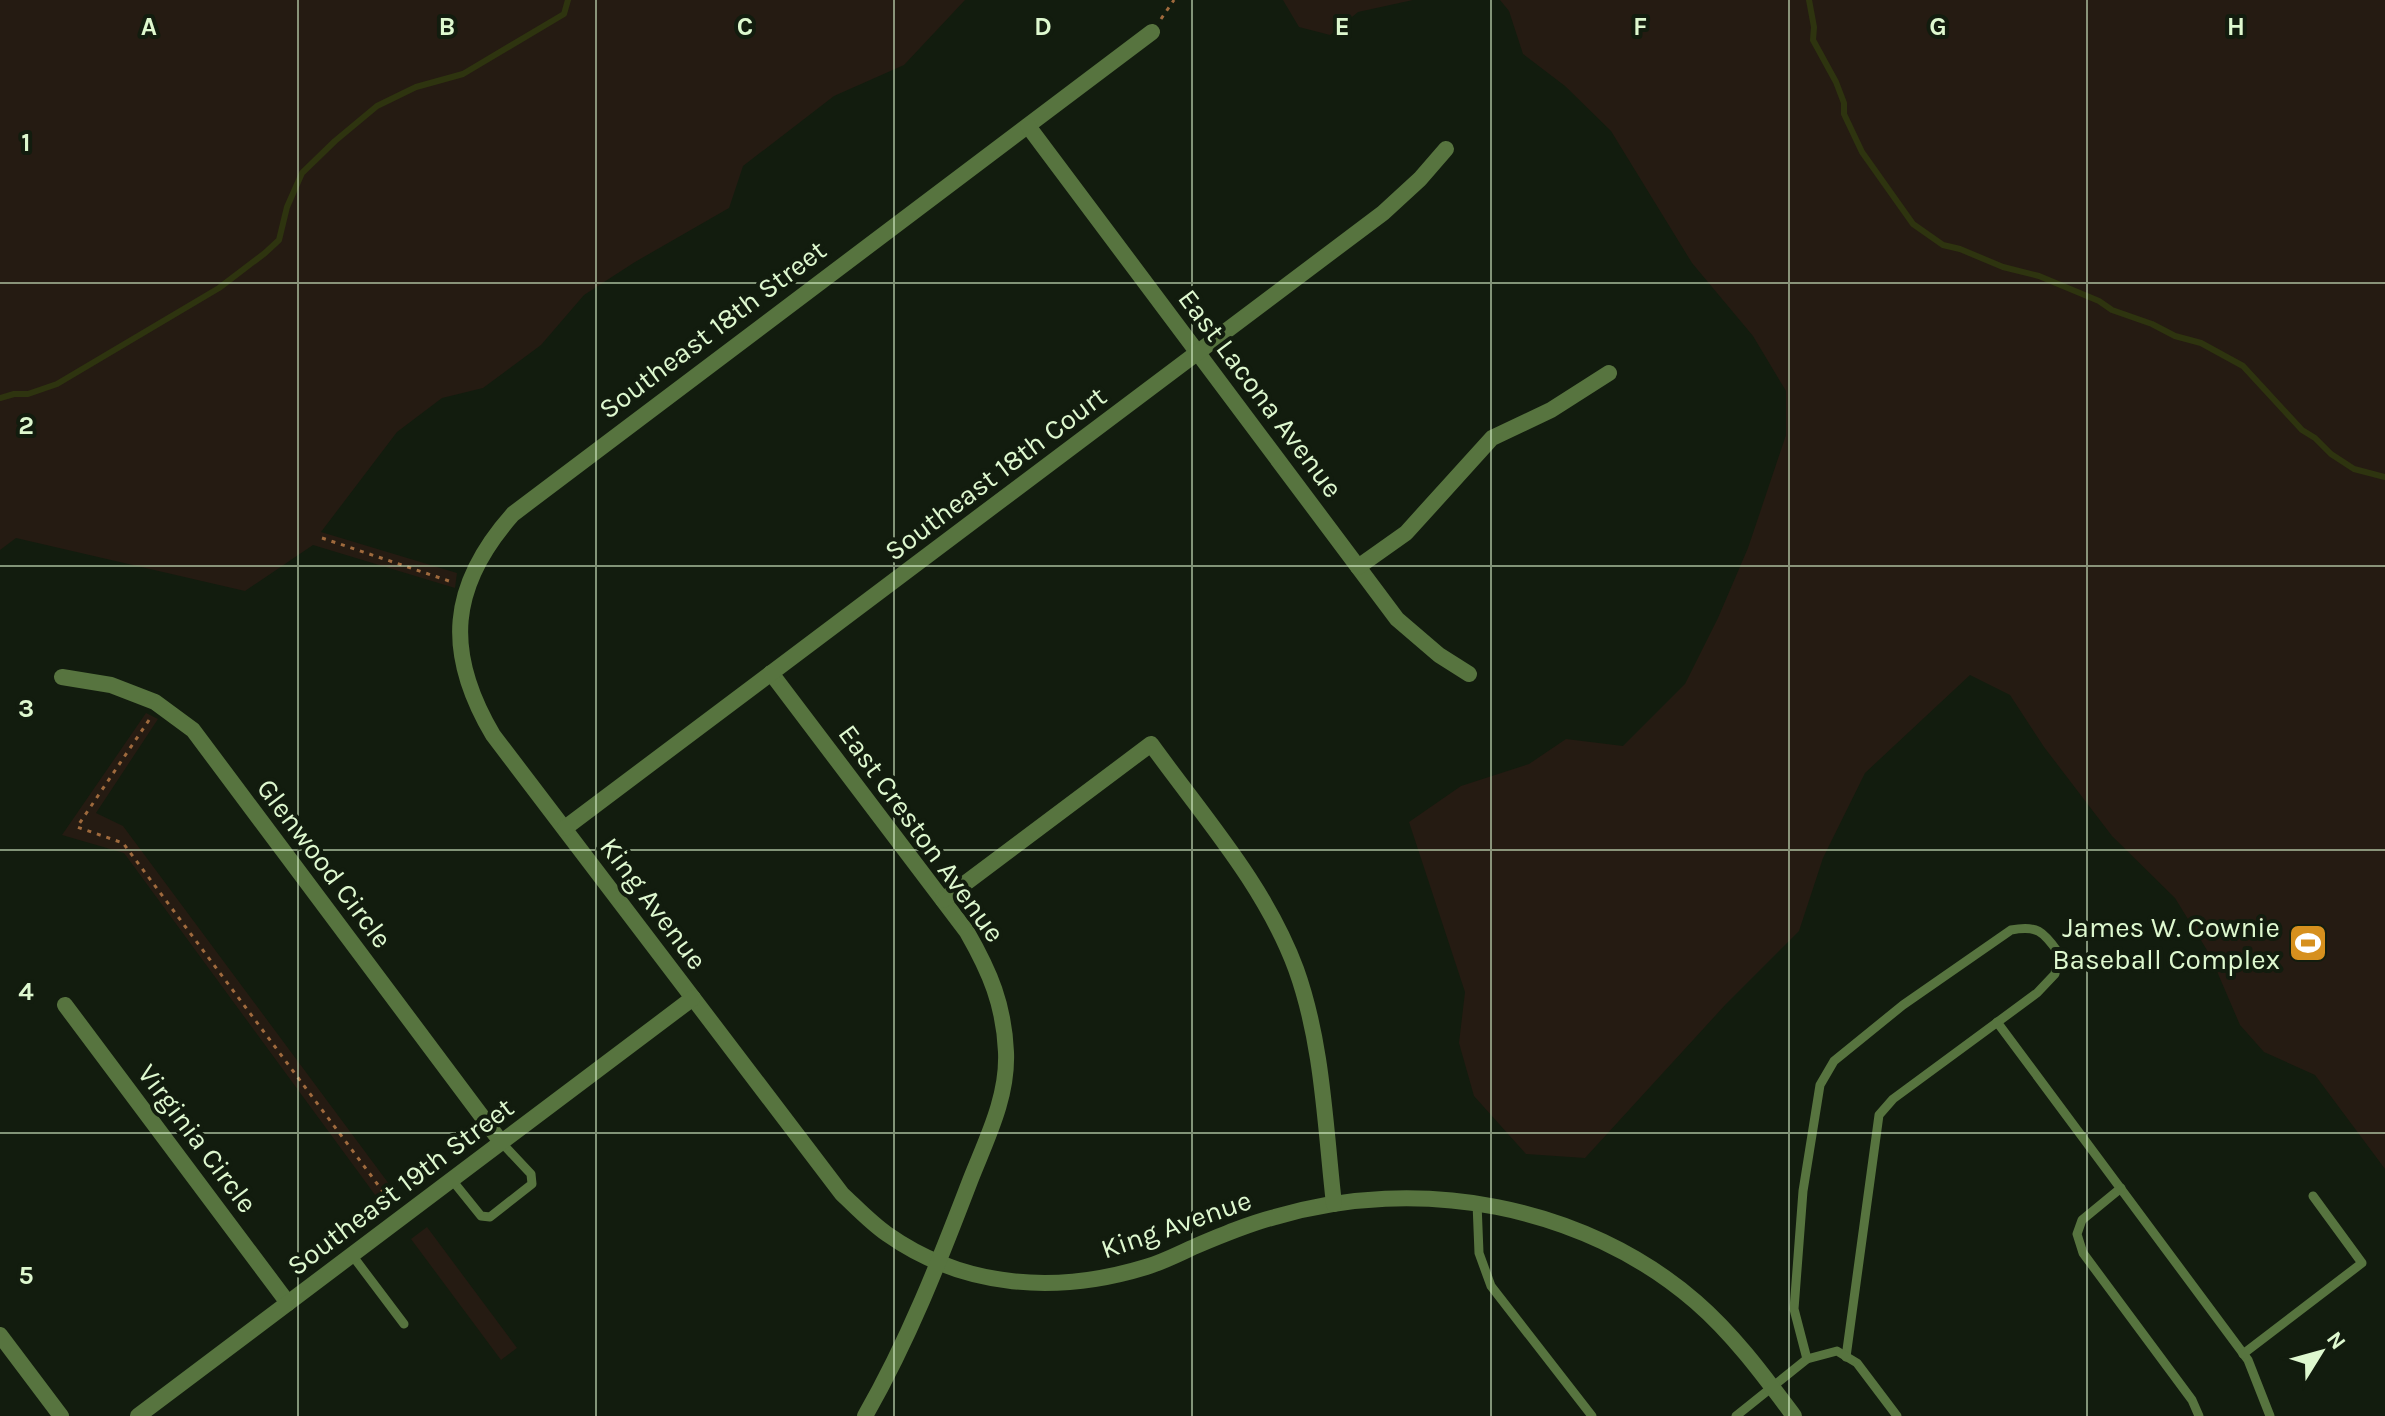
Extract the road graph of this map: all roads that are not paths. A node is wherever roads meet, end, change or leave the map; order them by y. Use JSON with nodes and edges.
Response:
{"nodes":[{"id":1,"x":1152,"y":32,"type":"road end"},
{"id":2,"x":1028,"y":126,"type":"junction"},
{"id":3,"x":1446,"y":149,"type":"dead end"},
{"id":4,"x":1198,"y":353,"type":"junction"},
{"id":5,"x":1609,"y":373,"type":"dead end"},
{"id":6,"x":1358,"y":567,"type":"junction"},
{"id":7,"x":771,"y":673,"type":"junction"},
{"id":8,"x":1469,"y":674,"type":"dead end"},
{"id":9,"x":62,"y":677,"type":"dead end"},
{"id":10,"x":504,"y":748,"type":"joint"},
{"id":11,"x":565,"y":828,"type":"junction"},
{"id":12,"x":943,"y":900,"type":"junction"},
{"id":13,"x":693,"y":998,"type":"junction"},
{"id":14,"x":65,"y":1005,"type":"dead end"},
{"id":15,"x":1997,"y":1022,"type":"junction"},
{"id":16,"x":501,"y":1142,"type":"junction"},
{"id":17,"x":452,"y":1180,"type":"junction"},
{"id":18,"x":2121,"y":1188,"type":"junction"},
{"id":19,"x":2313,"y":1196,"type":"dead end"},
{"id":20,"x":1477,"y":1203,"type":"junction"},
{"id":21,"x":1334,"y":1204,"type":"junction"},
{"id":22,"x":352,"y":1255,"type":"junction"},
{"id":23,"x":939,"y":1263,"type":"junction"},
{"id":24,"x":288,"y":1303,"type":"junction"},
{"id":25,"x":404,"y":1324,"type":"dead end"},
{"id":26,"x":0,"y":1335,"type":"edge"},
{"id":27,"x":2243,"y":1354,"type":"junction"},
{"id":28,"x":1846,"y":1357,"type":"junction"},
{"id":29,"x":1807,"y":1359,"type":"junction"},
{"id":30,"x":1773,"y":1387,"type":"junction"},
{"id":31,"x":61,"y":1416,"type":"edge"},
{"id":32,"x":138,"y":1416,"type":"edge"},
{"id":33,"x":865,"y":1416,"type":"edge"},
{"id":34,"x":1592,"y":1416,"type":"edge"},
{"id":35,"x":1736,"y":1416,"type":"edge"},
{"id":36,"x":1794,"y":1416,"type":"edge"},
{"id":37,"x":1897,"y":1416,"type":"edge"},
{"id":38,"x":2199,"y":1416,"type":"edge"},
{"id":39,"x":2270,"y":1416,"type":"edge"}],
"edges":[{"from":1,"to":2,"type":"street","name":"Southeast 18th Street"},
{"from":2,"to":4,"type":"street","name":"East Lacona Avenue"},
{"from":2,"to":10,"type":"street","name":"Southeast 18th Street"},
{"from":3,"to":4,"type":"street","name":"Southeast 18th Court"},
{"from":4,"to":6,"type":"street","name":"East Lacona Avenue"},
{"from":4,"to":7,"type":"street","name":"Southeast 18th Court"},
{"from":5,"to":6,"type":"street"},
{"from":6,"to":8,"type":"street","name":"East Lacona Avenue"},
{"from":7,"to":11,"type":"street","name":"Southeast 18th Court"},
{"from":7,"to":12,"type":"street","name":"East Creston Avenue"},
{"from":9,"to":16,"type":"street","name":"Glenwood Circle"},
{"from":10,"to":11,"type":"street","name":"King Avenue"},
{"from":11,"to":13,"type":"street","name":"King Avenue"},
{"from":12,"to":21,"type":"street"},
{"from":12,"to":23,"type":"street","name":"East Creston Avenue"},
{"from":13,"to":16,"type":"street","name":"Southeast 19th Street"},
{"from":13,"to":23,"type":"street","name":"King Avenue"},
{"from":14,"to":24,"type":"street","name":"Virginia Circle"},
{"from":15,"to":18,"type":"lane"},
{"from":15,"to":28,"type":"lane"},
{"from":15,"to":29,"type":"lane"},
{"from":16,"to":17,"type":"street","name":"Southeast 19th Street"},
{"from":16,"to":17,"type":"lane"},
{"from":17,"to":22,"type":"street","name":"Southeast 19th Street"},
{"from":18,"to":27,"type":"lane"},
{"from":18,"to":38,"type":"lane"},
{"from":19,"to":27,"type":"lane"},
{"from":20,"to":21,"type":"street","name":"King Avenue"},
{"from":20,"to":30,"type":"street","name":"King Avenue"},
{"from":20,"to":34,"type":"lane"},
{"from":21,"to":23,"type":"street","name":"King Avenue"},
{"from":22,"to":24,"type":"street","name":"Southeast 19th Street"},
{"from":22,"to":25,"type":"lane"},
{"from":23,"to":33,"type":"street","name":"East Creston Avenue"},
{"from":24,"to":32,"type":"street","name":"Southeast 19th Street"},
{"from":26,"to":31,"type":"street"},
{"from":27,"to":39,"type":"lane"},
{"from":28,"to":29,"type":"lane"},
{"from":28,"to":37,"type":"lane"},
{"from":29,"to":30,"type":"lane"},
{"from":30,"to":35,"type":"lane"},
{"from":30,"to":36,"type":"street","name":"King Avenue"}]}
